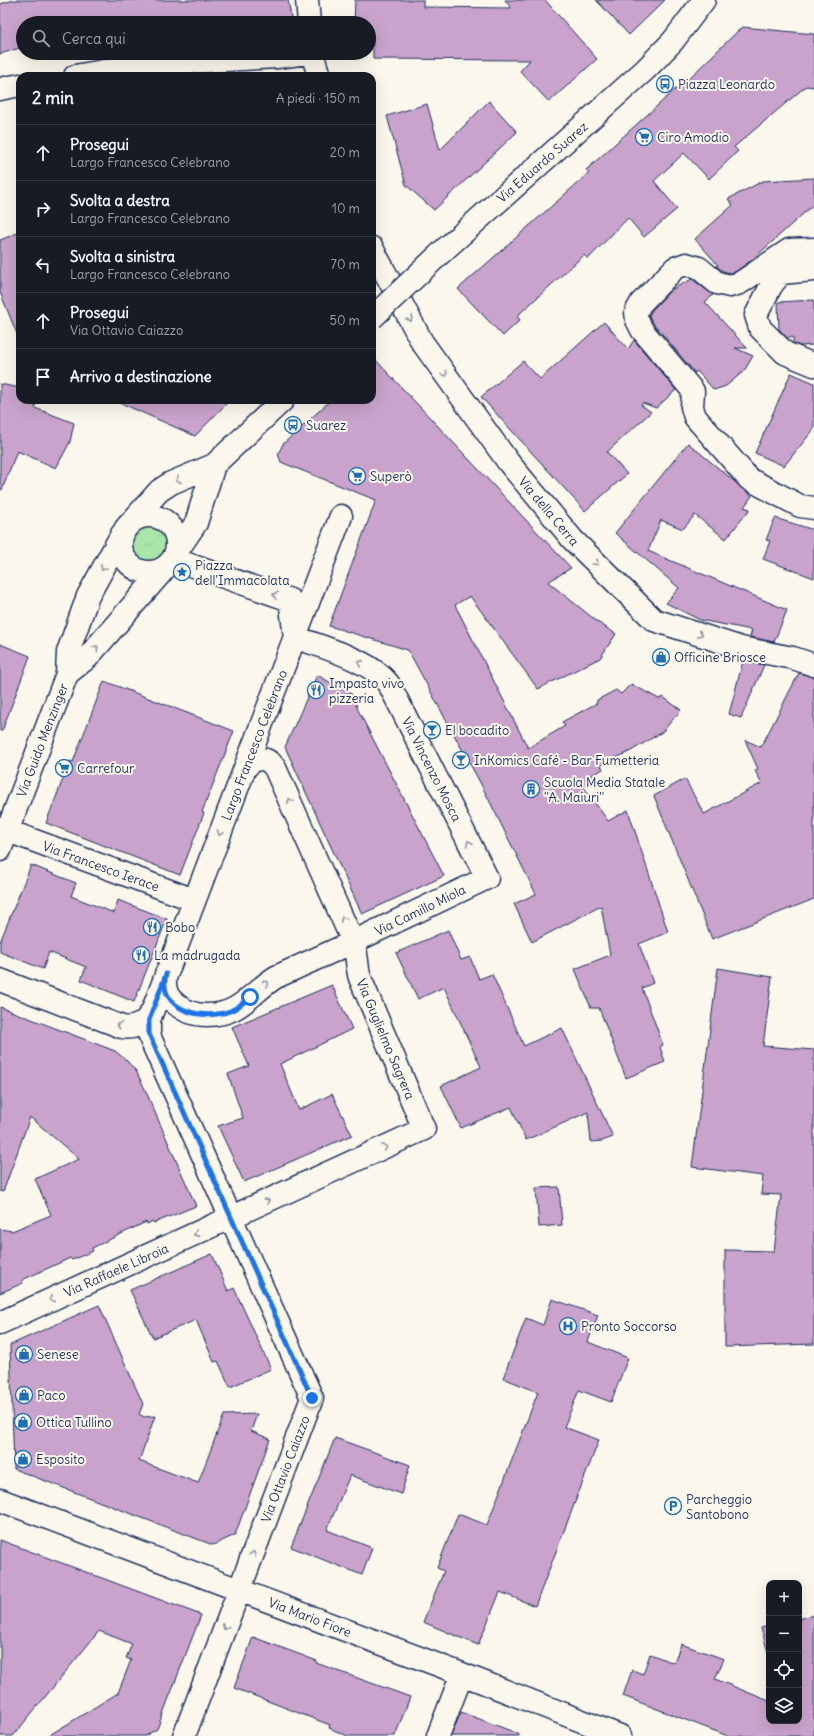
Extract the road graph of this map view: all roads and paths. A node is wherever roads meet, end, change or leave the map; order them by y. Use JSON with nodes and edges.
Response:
{"nodes":[{"id":1,"x":306,"y":0,"type":"edge"},
{"id":2,"x":704,"y":0,"type":"edge"},
{"id":3,"x":308,"y":16,"type":"edge"},
{"id":4,"x":237,"y":60,"type":"edge"},
{"id":5,"x":314,"y":60,"type":"edge"},
{"id":6,"x":98,"y":72,"type":"edge"},
{"id":7,"x":318,"y":72,"type":"edge"},
{"id":8,"x":16,"y":86,"type":"edge"},
{"id":9,"x":0,"y":88,"type":"edge"},
{"id":10,"x":814,"y":249,"type":"edge"},
{"id":11,"x":376,"y":256,"type":"edge"},
{"id":12,"x":814,"y":270,"type":"edge"},
{"id":13,"x":376,"y":314,"type":"edge"},
{"id":14,"x":814,"y":365,"type":"edge"},
{"id":15,"x":279,"y":404,"type":"edge"},
{"id":16,"x":214,"y":465,"type":"junction"},
{"id":17,"x":814,"y":508,"type":"edge"},
{"id":18,"x":341,"y":516,"type":"dead end"},
{"id":19,"x":128,"y":527,"type":"junction"},
{"id":20,"x":172,"y":559,"type":"junction"},
{"id":21,"x":295,"y":636,"type":"junction"},
{"id":22,"x":814,"y":665,"type":"edge"},
{"id":23,"x":67,"y":674,"type":"junction"},
{"id":24,"x":244,"y":770,"type":"junction"},
{"id":25,"x":2,"y":836,"type":"edge"},
{"id":26,"x":487,"y":878,"type":"joint"},
{"id":27,"x":194,"y":900,"type":"junction"},
{"id":28,"x":353,"y":942,"type":"junction"},
{"id":29,"x":166,"y":974,"type":"junction"},
{"id":30,"x":0,"y":980,"type":"edge"},
{"id":31,"x":151,"y":1012,"type":"junction"},
{"id":32,"x":231,"y":1218,"type":"junction"},
{"id":33,"x":0,"y":1323,"type":"edge"},
{"id":34,"x":0,"y":1500,"type":"edge"},
{"id":35,"x":238,"y":1590,"type":"junction"},
{"id":36,"x":462,"y":1674,"type":"junction"},
{"id":37,"x":184,"y":1736,"type":"edge"},
{"id":38,"x":438,"y":1736,"type":"edge"},
{"id":39,"x":620,"y":1736,"type":"edge"}],
"edges":[{"from":1,"to":3,"type":"street"},
{"from":2,"to":13,"type":"street","name":"Via Eduardo Suarez","bridge":true},
{"from":4,"to":6,"type":"street"},
{"from":5,"to":7,"type":"street"},
{"from":8,"to":9,"type":"street"},
{"from":10,"to":17,"type":"street"},
{"from":11,"to":22,"type":"street","name":"Via della Cerra","one_way":true},
{"from":12,"to":14,"type":"street"},
{"from":15,"to":16,"type":"street"},
{"from":16,"to":19,"type":"street","one_way":true},
{"from":16,"to":20,"type":"street"},
{"from":18,"to":21,"type":"street","name":"Largo Francesco Celebrano"},
{"from":19,"to":20,"type":"street"},
{"from":19,"to":20,"type":"street"},
{"from":19,"to":23,"type":"street","one_way":true},
{"from":21,"to":20,"type":"street","one_way":true},
{"from":23,"to":20,"type":"street","one_way":true},
{"from":21,"to":24,"type":"street","name":"Largo Francesco Celebrano"},
{"from":26,"to":21,"type":"street","name":"Via Vincenzo Mosca","one_way":true},
{"from":23,"to":25,"type":"street","name":"Via Guido Menzinger"},
{"from":24,"to":27,"type":"street","name":"Largo Francesco Celebrano","one_way":true},
{"from":28,"to":24,"type":"street","name":"Via Guglielmo Sagrera","one_way":true},
{"from":25,"to":27,"type":"street","name":"Via Francesco Ierace"},
{"from":26,"to":28,"type":"street","name":"Via Camillo Miola"},
{"from":27,"to":29,"type":"street","name":"Largo Francesco Celebrano"},
{"from":29,"to":28,"type":"street","name":"Largo Francesco Celebrano","one_way":true},
{"from":32,"to":28,"type":"street","name":"Via Guglielmo Sagrera","one_way":true},
{"from":29,"to":31,"type":"street","name":"Largo Francesco Celebrano"},
{"from":31,"to":30,"type":"street","one_way":true},
{"from":31,"to":32,"type":"street","name":"Largo Francesco Celebrano"},
{"from":32,"to":33,"type":"street","name":"Via Raffaele Libroia","one_way":true},
{"from":35,"to":32,"type":"street","name":"Via Ottavio Caiazzo","one_way":true},
{"from":34,"to":35,"type":"street","name":"Via Mario Fiore"},
{"from":35,"to":36,"type":"street","name":"Via Mario Fiore"},
{"from":35,"to":37,"type":"street","name":"Via Ottavio Caiazzo","one_way":true},
{"from":36,"to":38,"type":"street"},
{"from":36,"to":39,"type":"street","name":"Via Mario Fiore"}]}
